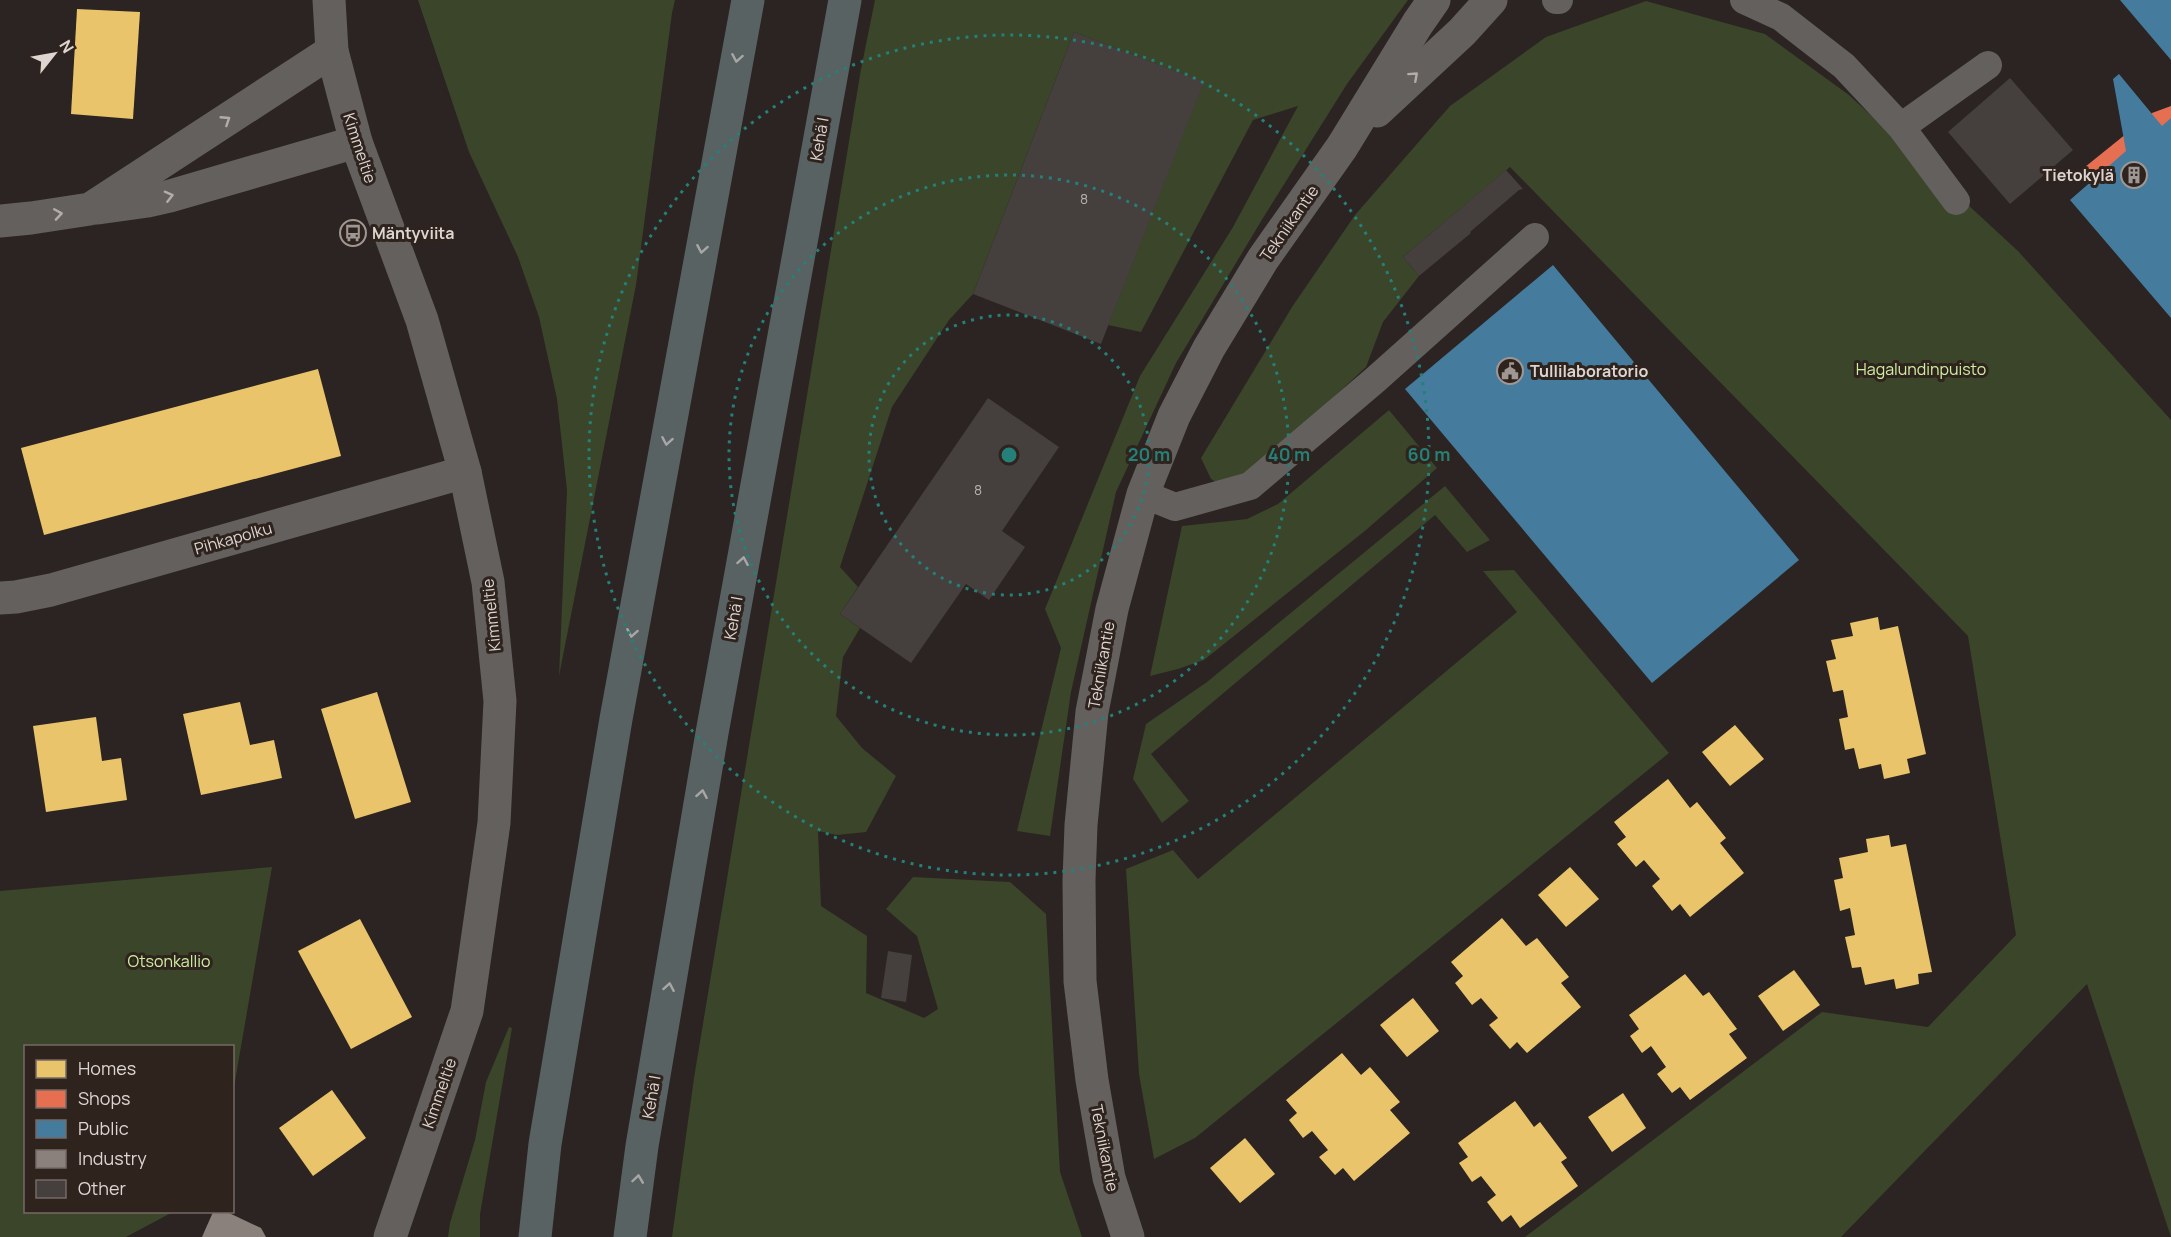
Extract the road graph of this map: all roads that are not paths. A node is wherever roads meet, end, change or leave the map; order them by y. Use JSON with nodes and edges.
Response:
{"nodes":[{"id":1,"x":329,"y":0,"type":"edge"},
{"id":2,"x":748,"y":0,"type":"edge"},
{"id":3,"x":844,"y":0,"type":"edge"},
{"id":4,"x":1434,"y":0,"type":"edge"},
{"id":5,"x":1491,"y":0,"type":"edge"},
{"id":6,"x":1744,"y":0,"type":"edge"},
{"id":7,"x":332,"y":51,"type":"junction"},
{"id":8,"x":1988,"y":66,"type":"dead end"},
{"id":9,"x":1901,"y":127,"type":"junction"},
{"id":10,"x":356,"y":142,"type":"junction"},
{"id":11,"x":1342,"y":147,"type":"junction"},
{"id":12,"x":1956,"y":201,"type":"dead end"},
{"id":13,"x":90,"y":209,"type":"junction"},
{"id":14,"x":0,"y":221,"type":"edge"},
{"id":15,"x":1535,"y":237,"type":"dead end"},
{"id":16,"x":465,"y":472,"type":"junction"},
{"id":17,"x":1143,"y":494,"type":"junction"},
{"id":18,"x":0,"y":598,"type":"edge"},
{"id":19,"x":390,"y":1237,"type":"edge"},
{"id":20,"x":535,"y":1237,"type":"edge"},
{"id":21,"x":630,"y":1237,"type":"edge"},
{"id":22,"x":1128,"y":1237,"type":"edge"}],
"edges":[{"from":1,"to":7,"type":"street","name":"Kimmeltie"},
{"from":2,"to":20,"type":"highway","one_way":true},
{"from":21,"to":3,"type":"highway","name":"Kehä I","one_way":true},
{"from":4,"to":11,"type":"street","name":"Tekniikantie"},
{"from":11,"to":5,"type":"street","name":"Tekniikantie","one_way":true},
{"from":6,"to":9,"type":"lane"},
{"from":7,"to":10,"type":"street","name":"Kimmeltie"},
{"from":13,"to":7,"type":"street","one_way":true},
{"from":8,"to":9,"type":"lane"},
{"from":9,"to":12,"type":"lane"},
{"from":13,"to":10,"type":"street","one_way":true},
{"from":10,"to":16,"type":"street","name":"Kimmeltie"},
{"from":11,"to":17,"type":"street","name":"Tekniikantie"},
{"from":14,"to":13,"type":"street","one_way":true},
{"from":15,"to":17,"type":"lane"},
{"from":16,"to":18,"type":"street","name":"Pihkapolku"},
{"from":16,"to":19,"type":"street","name":"Kimmeltie"},
{"from":17,"to":22,"type":"street","name":"Tekniikantie"}]}
